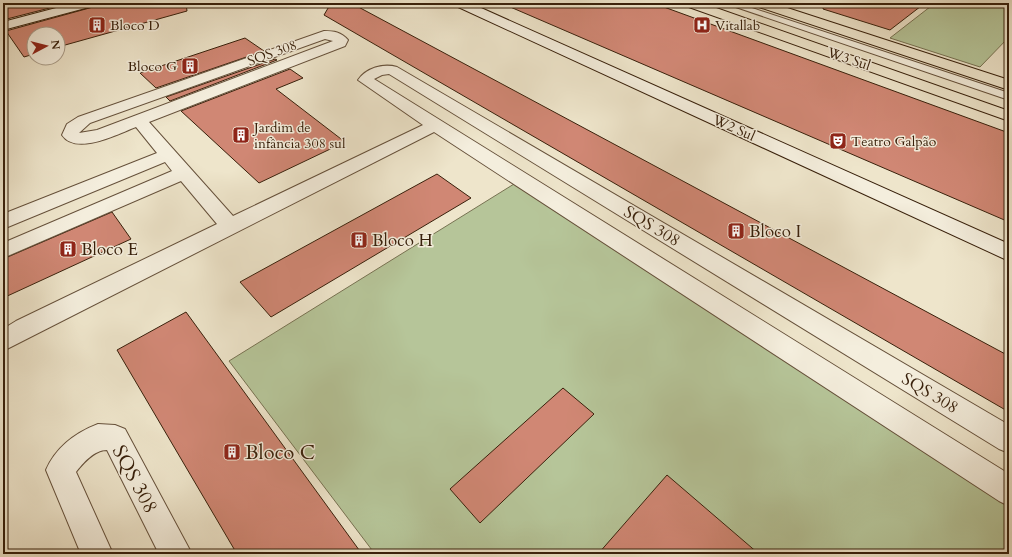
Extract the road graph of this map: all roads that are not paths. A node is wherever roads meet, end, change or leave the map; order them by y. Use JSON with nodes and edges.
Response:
{"nodes":[{"id":1,"x":89,"y":3,"type":"edge"},
{"id":2,"x":460,"y":3,"type":"edge"},
{"id":3,"x":690,"y":3,"type":"edge"},
{"id":4,"x":728,"y":3,"type":"edge"},
{"id":5,"x":760,"y":3,"type":"edge"},
{"id":6,"x":3,"y":26,"type":"edge"},
{"id":7,"x":1009,"y":85,"type":"edge"},
{"id":8,"x":1009,"y":97,"type":"edge"},
{"id":9,"x":1009,"y":116,"type":"edge"},
{"id":10,"x":139,"y":121,"type":"junction"},
{"id":11,"x":435,"y":125,"type":"junction"},
{"id":12,"x":167,"y":155,"type":"junction"},
{"id":13,"x":183,"y":173,"type":"junction"},
{"id":14,"x":3,"y":222,"type":"edge"},
{"id":15,"x":230,"y":227,"type":"junction"},
{"id":16,"x":3,"y":251,"type":"edge"},
{"id":17,"x":1009,"y":253,"type":"edge"},
{"id":18,"x":3,"y":341,"type":"edge"},
{"id":19,"x":1009,"y":440,"type":"edge"},
{"id":20,"x":1009,"y":491,"type":"edge"},
{"id":21,"x":98,"y":554,"type":"edge"},
{"id":22,"x":176,"y":554,"type":"edge"}],
"edges":[{"from":1,"to":6,"type":"street"},
{"from":2,"to":17,"type":"street","name":"W2 Sul"},
{"from":3,"to":9,"type":"main road","name":"W3 Sul"},
{"from":4,"to":8,"type":"lane"},
{"from":5,"to":7,"type":"main road","name":"W3 Sul"},
{"from":10,"to":10,"type":"street","name":"SQS 308"},
{"from":10,"to":12,"type":"street"},
{"from":11,"to":15,"type":"street"},
{"from":11,"to":19,"type":"street","name":"SQS 308"},
{"from":11,"to":20,"type":"street","name":"SQS 308"},
{"from":12,"to":13,"type":"street"},
{"from":12,"to":14,"type":"street"},
{"from":13,"to":15,"type":"street"},
{"from":13,"to":16,"type":"street"},
{"from":15,"to":18,"type":"street"},
{"from":21,"to":22,"type":"street","name":"SQS 308"}]}
